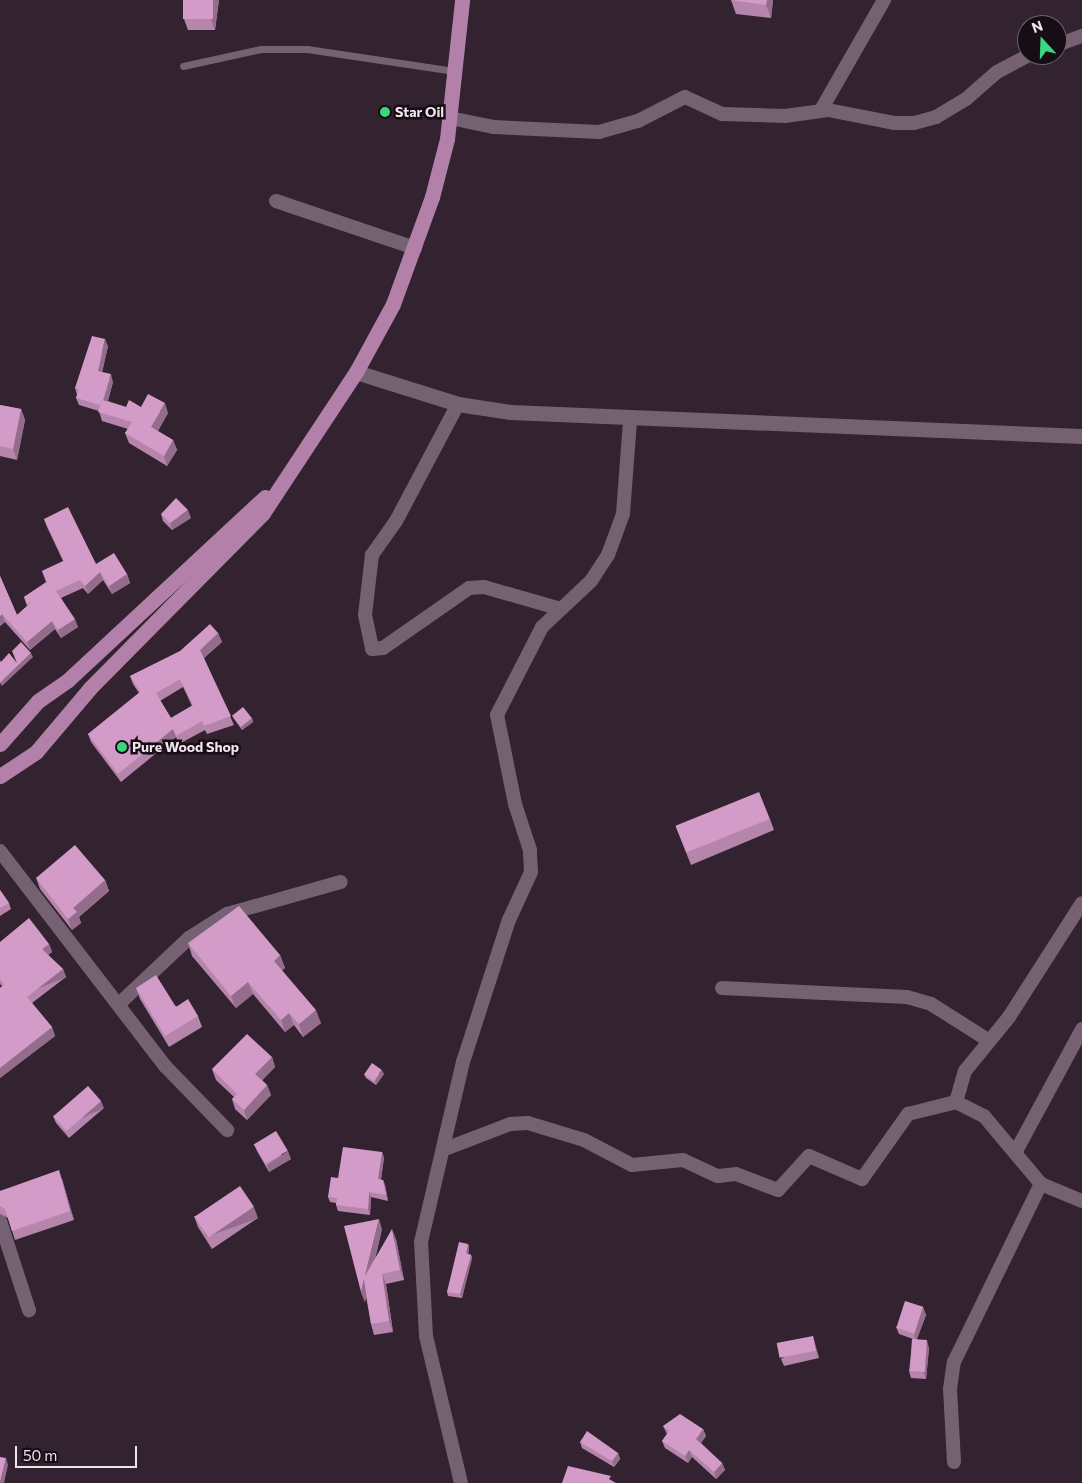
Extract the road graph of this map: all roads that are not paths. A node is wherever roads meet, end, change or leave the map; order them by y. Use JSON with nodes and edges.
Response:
{"nodes":[{"id":1,"x":462,"y":0,"type":"edge"},
{"id":2,"x":884,"y":0,"type":"edge"},
{"id":3,"x":1082,"y":36,"type":"edge"},
{"id":4,"x":1067,"y":41,"type":"edge"},
{"id":5,"x":1017,"y":61,"type":"edge"},
{"id":6,"x":183,"y":66,"type":"dead end"},
{"id":7,"x":457,"y":71,"type":"junction"},
{"id":8,"x":821,"y":110,"type":"junction"},
{"id":9,"x":450,"y":118,"type":"junction"},
{"id":10,"x":276,"y":201,"type":"dead end"},
{"id":11,"x":415,"y":248,"type":"junction"},
{"id":12,"x":356,"y":372,"type":"junction"},
{"id":13,"x":458,"y":404,"type":"junction"},
{"id":14,"x":630,"y":420,"type":"junction"},
{"id":15,"x":1082,"y":436,"type":"edge"},
{"id":16,"x":286,"y":477,"type":"junction"},
{"id":17,"x":561,"y":609,"type":"junction"},
{"id":18,"x":0,"y":744,"type":"edge"},
{"id":19,"x":0,"y":776,"type":"edge"},
{"id":20,"x":0,"y":851,"type":"edge"},
{"id":21,"x":341,"y":882,"type":"dead end"},
{"id":22,"x":1082,"y":903,"type":"edge"},
{"id":23,"x":722,"y":988,"type":"dead end"},
{"id":24,"x":120,"y":1003,"type":"junction"},
{"id":25,"x":1082,"y":1029,"type":"edge"},
{"id":26,"x":988,"y":1040,"type":"junction"},
{"id":27,"x":956,"y":1102,"type":"junction"},
{"id":28,"x":228,"y":1130,"type":"dead end"},
{"id":29,"x":445,"y":1149,"type":"junction"},
{"id":30,"x":1016,"y":1153,"type":"junction"},
{"id":31,"x":1041,"y":1184,"type":"junction"},
{"id":32,"x":1082,"y":1201,"type":"edge"},
{"id":33,"x":0,"y":1221,"type":"edge"},
{"id":34,"x":29,"y":1310,"type":"dead end"},
{"id":35,"x":954,"y":1462,"type":"dead end"},
{"id":36,"x":460,"y":1483,"type":"edge"}],
"edges":[{"from":1,"to":7,"type":"highway"},
{"from":2,"to":8,"type":"street"},
{"from":3,"to":4,"type":"street"},
{"from":5,"to":8,"type":"street"},
{"from":6,"to":7,"type":"lane"},
{"from":7,"to":9,"type":"highway"},
{"from":8,"to":9,"type":"street"},
{"from":9,"to":11,"type":"highway"},
{"from":10,"to":11,"type":"street"},
{"from":11,"to":12,"type":"highway"},
{"from":12,"to":13,"type":"street"},
{"from":12,"to":16,"type":"highway"},
{"from":13,"to":14,"type":"street"},
{"from":13,"to":17,"type":"street"},
{"from":14,"to":15,"type":"street"},
{"from":14,"to":17,"type":"street"},
{"from":16,"to":18,"type":"highway"},
{"from":16,"to":19,"type":"highway"},
{"from":17,"to":29,"type":"street"},
{"from":20,"to":24,"type":"street"},
{"from":21,"to":24,"type":"street"},
{"from":22,"to":26,"type":"street"},
{"from":23,"to":26,"type":"street"},
{"from":24,"to":28,"type":"street"},
{"from":25,"to":30,"type":"street"},
{"from":26,"to":27,"type":"street"},
{"from":27,"to":29,"type":"street"},
{"from":27,"to":30,"type":"street"},
{"from":29,"to":36,"type":"street"},
{"from":30,"to":31,"type":"street"},
{"from":31,"to":32,"type":"street"},
{"from":31,"to":35,"type":"street"},
{"from":33,"to":34,"type":"street"}]}
